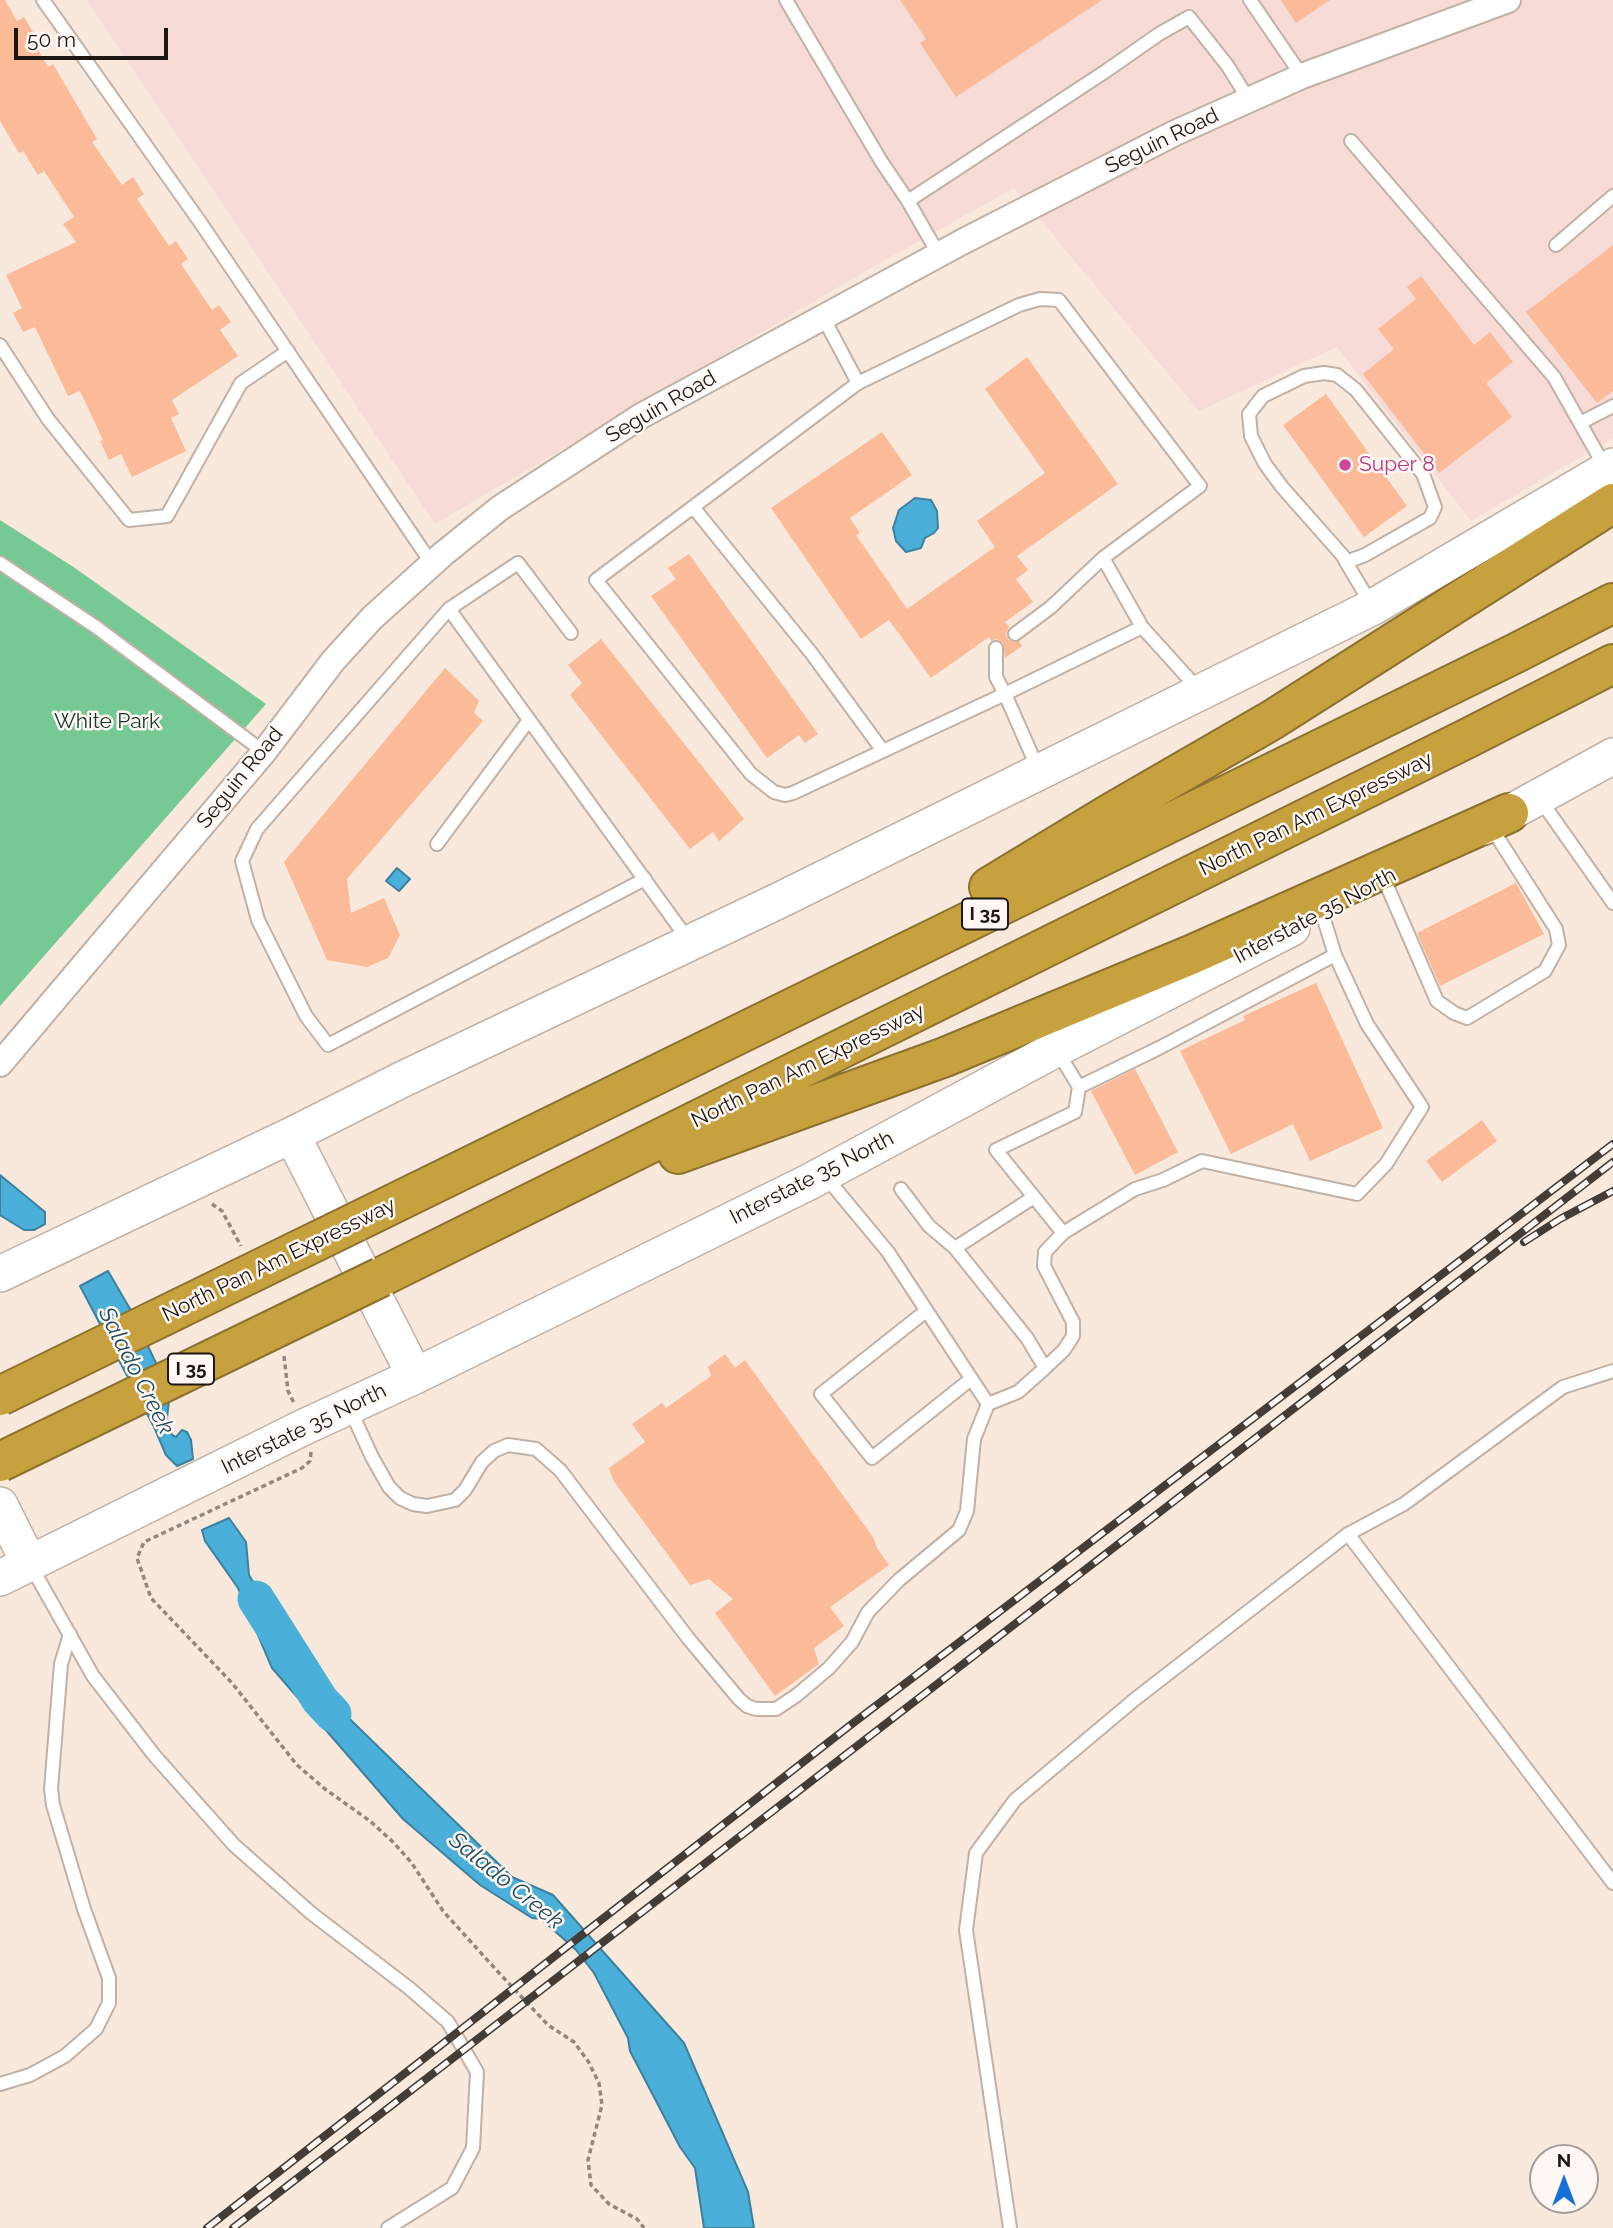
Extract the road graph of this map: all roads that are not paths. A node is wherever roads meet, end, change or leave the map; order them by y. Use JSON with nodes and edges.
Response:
{"nodes":[{"id":1,"x":43,"y":0,"type":"edge"},
{"id":2,"x":786,"y":0,"type":"edge"},
{"id":3,"x":1250,"y":0,"type":"edge"},
{"id":4,"x":1508,"y":0,"type":"edge"},
{"id":5,"x":1303,"y":76,"type":"junction"},
{"id":6,"x":1249,"y":100,"type":"junction"},
{"id":7,"x":1351,"y":141,"type":"dead end"},
{"id":8,"x":1613,"y":196,"type":"edge"},
{"id":9,"x":908,"y":201,"type":"junction"},
{"id":10,"x":1556,"y":245,"type":"dead end"},
{"id":11,"x":939,"y":255,"type":"junction"},
{"id":12,"x":823,"y":317,"type":"junction"},
{"id":13,"x":0,"y":345,"type":"edge"},
{"id":14,"x":288,"y":351,"type":"junction"},
{"id":15,"x":858,"y":383,"type":"junction"},
{"id":16,"x":1613,"y":407,"type":"edge"},
{"id":17,"x":1580,"y":423,"type":"junction"},
{"id":18,"x":1611,"y":479,"type":"edge"},
{"id":19,"x":693,"y":507,"type":"junction"},
{"id":20,"x":1103,"y":558,"type":"junction"},
{"id":21,"x":1346,"y":562,"type":"junction"},
{"id":22,"x":0,"y":563,"type":"edge"},
{"id":23,"x":432,"y":564,"type":"junction"},
{"id":24,"x":1613,"y":603,"type":"edge"},
{"id":25,"x":1373,"y":607,"type":"junction"},
{"id":26,"x":449,"y":609,"type":"junction"},
{"id":27,"x":1142,"y":627,"type":"junction"},
{"id":28,"x":571,"y":633,"type":"dead end"},
{"id":29,"x":1015,"y":634,"type":"dead end"},
{"id":30,"x":996,"y":648,"type":"dead end"},
{"id":31,"x":1613,"y":664,"type":"edge"},
{"id":32,"x":1200,"y":692,"type":"junction"},
{"id":33,"x":1005,"y":694,"type":"junction"},
{"id":34,"x":529,"y":720,"type":"junction"},
{"id":35,"x":883,"y":751,"type":"junction"},
{"id":36,"x":264,"y":752,"type":"junction"},
{"id":37,"x":1613,"y":756,"type":"edge"},
{"id":38,"x":1039,"y":772,"type":"junction"},
{"id":39,"x":1512,"y":811,"type":"junction"},
{"id":40,"x":437,"y":844,"type":"dead end"},
{"id":41,"x":645,"y":880,"type":"junction"},
{"id":42,"x":1384,"y":880,"type":"junction"},
{"id":43,"x":1613,"y":903,"type":"edge"},
{"id":44,"x":1322,"y":913,"type":"junction"},
{"id":45,"x":690,"y":943,"type":"junction"},
{"id":46,"x":1335,"y":955,"type":"junction"},
{"id":47,"x":888,"y":961,"type":"junction"},
{"id":48,"x":1056,"y":1049,"type":"junction"},
{"id":49,"x":0,"y":1064,"type":"edge"},
{"id":50,"x":1079,"y":1087,"type":"junction"},
{"id":51,"x":292,"y":1135,"type":"junction"},
{"id":52,"x":824,"y":1174,"type":"junction"},
{"id":53,"x":901,"y":1189,"type":"dead end"},
{"id":54,"x":1034,"y":1197,"type":"junction"},
{"id":55,"x":485,"y":1226,"type":"junction"},
{"id":56,"x":1063,"y":1233,"type":"junction"},
{"id":57,"x":956,"y":1248,"type":"junction"},
{"id":58,"x":0,"y":1274,"type":"edge"},
{"id":59,"x":926,"y":1311,"type":"junction"},
{"id":60,"x":1045,"y":1368,"type":"junction"},
{"id":61,"x":1613,"y":1371,"type":"edge"},
{"id":62,"x":415,"y":1376,"type":"junction"},
{"id":63,"x":971,"y":1379,"type":"junction"},
{"id":64,"x":0,"y":1396,"type":"edge"},
{"id":65,"x":988,"y":1404,"type":"junction"},
{"id":66,"x":348,"y":1407,"type":"junction"},
{"id":67,"x":0,"y":1462,"type":"edge"},
{"id":68,"x":0,"y":1505,"type":"edge"},
{"id":69,"x":1348,"y":1535,"type":"junction"},
{"id":70,"x":14,"y":1570,"type":"edge"},
{"id":71,"x":69,"y":1634,"type":"junction"},
{"id":72,"x":1613,"y":1883,"type":"edge"},
{"id":73,"x":0,"y":2084,"type":"edge"},
{"id":74,"x":388,"y":2228,"type":"edge"},
{"id":75,"x":1010,"y":2228,"type":"edge"}],
"edges":[{"from":1,"to":14,"type":"lane"},
{"from":2,"to":9,"type":"lane"},
{"from":3,"to":5,"type":"lane"},
{"from":4,"to":5,"type":"street","name":"Seguin Road"},
{"from":5,"to":6,"type":"street","name":"Seguin Road"},
{"from":6,"to":9,"type":"lane"},
{"from":6,"to":11,"type":"street","name":"Seguin Road"},
{"from":7,"to":17,"type":"lane"},
{"from":8,"to":10,"type":"lane"},
{"from":9,"to":11,"type":"lane"},
{"from":11,"to":12,"type":"street","name":"Seguin Road"},
{"from":12,"to":15,"type":"lane"},
{"from":12,"to":23,"type":"street","name":"Seguin Road"},
{"from":13,"to":14,"type":"lane"},
{"from":14,"to":23,"type":"lane"},
{"from":15,"to":19,"type":"lane"},
{"from":15,"to":20,"type":"lane"},
{"from":16,"to":17,"type":"lane"},
{"from":17,"to":18,"type":"lane"},
{"from":18,"to":25,"type":"main road"},
{"from":18,"to":47,"type":"highway"},
{"from":19,"to":35,"type":"lane"},
{"from":19,"to":35,"type":"lane"},
{"from":20,"to":27,"type":"lane"},
{"from":20,"to":29,"type":"lane"},
{"from":21,"to":21,"type":"lane"},
{"from":21,"to":25,"type":"lane"},
{"from":22,"to":36,"type":"lane"},
{"from":23,"to":36,"type":"street","name":"Seguin Road"},
{"from":24,"to":47,"type":"highway","name":"North Pan Am Expressway","number":"I 35"},
{"from":25,"to":32,"type":"main road"},
{"from":26,"to":28,"type":"lane"},
{"from":26,"to":34,"type":"lane"},
{"from":26,"to":41,"type":"lane"},
{"from":27,"to":32,"type":"lane"},
{"from":27,"to":33,"type":"lane"},
{"from":30,"to":33,"type":"lane"},
{"from":31,"to":55,"type":"highway","name":"North Pan Am Expressway","number":"I 35"},
{"from":32,"to":38,"type":"main road"},
{"from":33,"to":35,"type":"lane"},
{"from":33,"to":38,"type":"lane"},
{"from":34,"to":40,"type":"lane"},
{"from":34,"to":41,"type":"lane"},
{"from":36,"to":49,"type":"street","name":"Seguin Road"},
{"from":37,"to":39,"type":"main road","name":"Interstate 35 North"},
{"from":38,"to":45,"type":"main road"},
{"from":39,"to":42,"type":"main road","name":"Interstate 35 North"},
{"from":39,"to":42,"type":"lane"},
{"from":39,"to":43,"type":"lane"},
{"from":39,"to":55,"type":"highway"},
{"from":41,"to":45,"type":"lane"},
{"from":42,"to":44,"type":"main road","name":"Interstate 35 North"},
{"from":44,"to":46,"type":"lane"},
{"from":44,"to":48,"type":"main road","name":"Interstate 35 North"},
{"from":45,"to":51,"type":"main road"},
{"from":46,"to":50,"type":"lane"},
{"from":46,"to":56,"type":"lane"},
{"from":47,"to":64,"type":"highway","name":"North Pan Am Expressway","number":"I 35","bridge":true},
{"from":48,"to":50,"type":"lane"},
{"from":48,"to":52,"type":"main road","name":"Interstate 35 North"},
{"from":50,"to":54,"type":"lane"},
{"from":51,"to":58,"type":"main road"},
{"from":51,"to":62,"type":"main road"},
{"from":52,"to":59,"type":"lane"},
{"from":52,"to":62,"type":"main road","name":"Interstate 35 North"},
{"from":53,"to":57,"type":"lane"},
{"from":54,"to":56,"type":"lane"},
{"from":54,"to":57,"type":"lane"},
{"from":55,"to":67,"type":"highway","name":"North Pan Am Expressway","number":"I 35","bridge":true},
{"from":56,"to":60,"type":"lane"},
{"from":57,"to":60,"type":"lane"},
{"from":59,"to":63,"type":"lane"},
{"from":59,"to":63,"type":"lane"},
{"from":60,"to":65,"type":"lane"},
{"from":61,"to":69,"type":"lane"},
{"from":62,"to":66,"type":"main road","name":"Interstate 35 North"},
{"from":63,"to":65,"type":"lane"},
{"from":65,"to":66,"type":"lane"},
{"from":66,"to":70,"type":"main road","name":"Interstate 35 North"},
{"from":68,"to":70,"type":"main road"},
{"from":69,"to":72,"type":"lane"},
{"from":69,"to":75,"type":"lane"},
{"from":70,"to":71,"type":"lane"},
{"from":71,"to":73,"type":"lane"},
{"from":71,"to":74,"type":"lane"}]}
